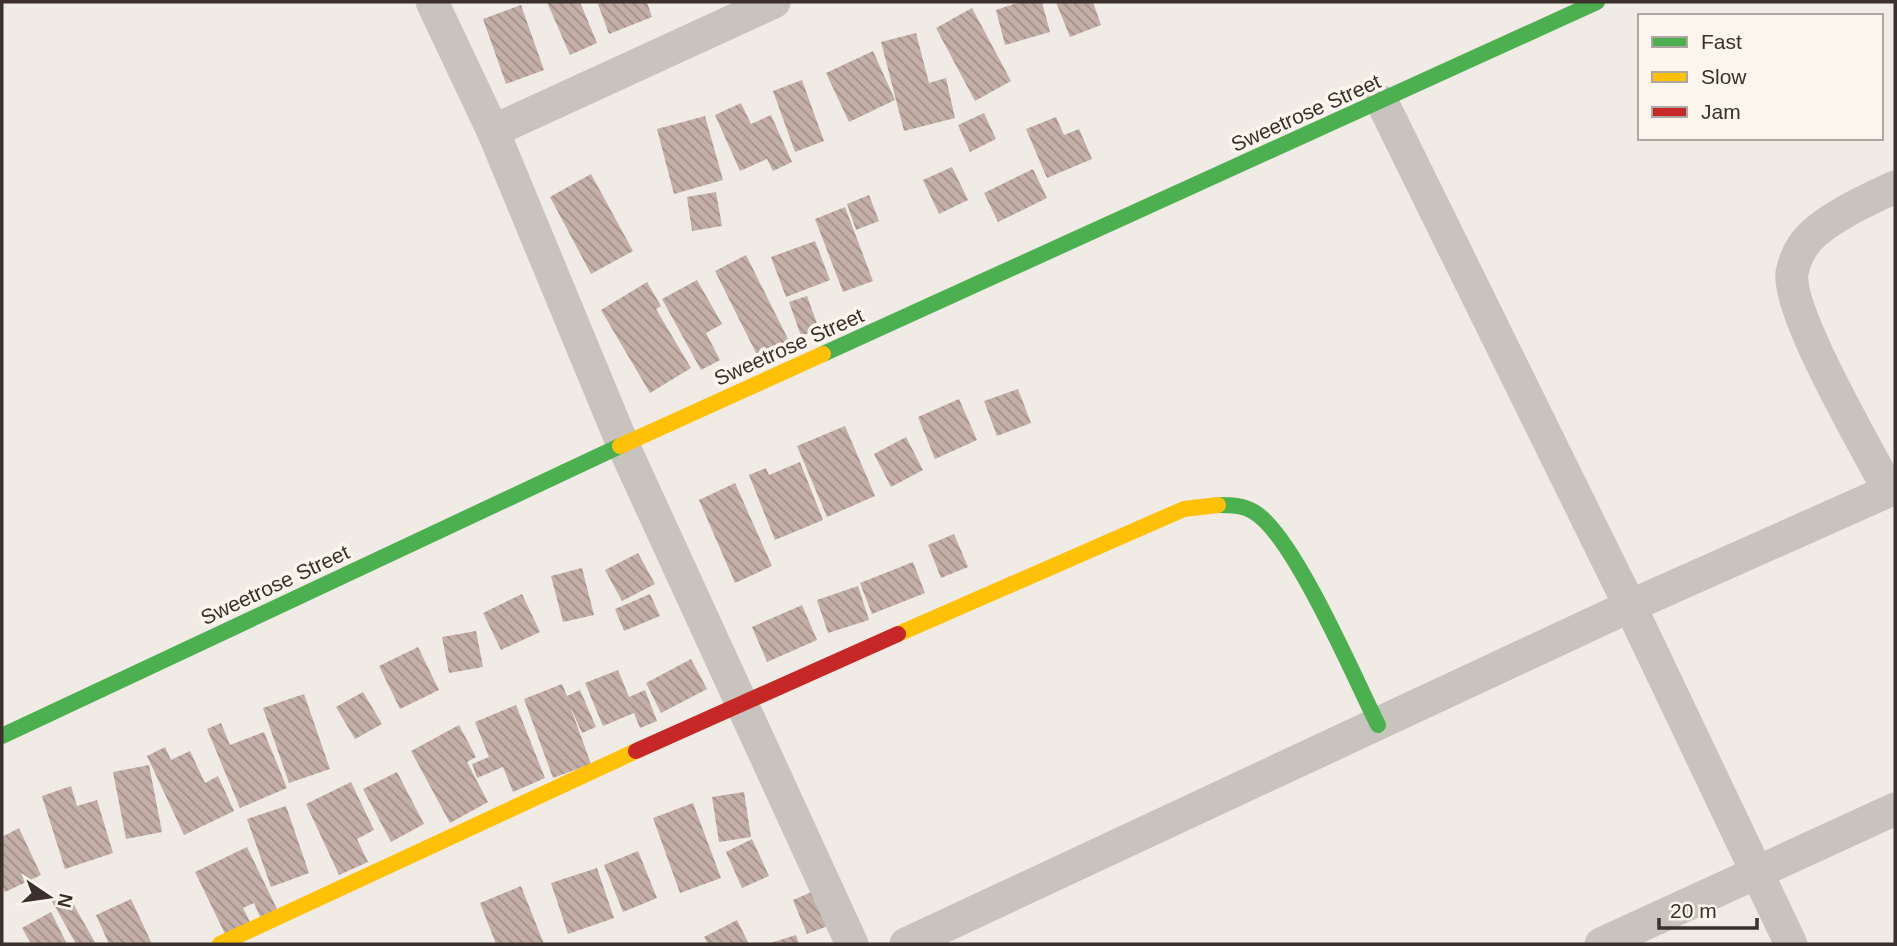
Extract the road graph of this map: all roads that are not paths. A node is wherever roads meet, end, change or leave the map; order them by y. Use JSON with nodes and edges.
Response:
{"nodes":[{"id":1,"x":432,"y":2,"type":"edge"},
{"id":2,"x":774,"y":2,"type":"edge"},
{"id":3,"x":1596,"y":2,"type":"edge"},
{"id":4,"x":1382,"y":102,"type":"junction"},
{"id":5,"x":493,"y":131,"type":"junction"},
{"id":6,"x":1895,"y":187,"type":"edge"},
{"id":7,"x":623,"y":445,"type":"junction"},
{"id":8,"x":1892,"y":490,"type":"edge"},
{"id":9,"x":1630,"y":606,"type":"junction"},
{"id":10,"x":742,"y":702,"type":"junction"},
{"id":11,"x":1378,"y":725,"type":"junction"},
{"id":12,"x":2,"y":736,"type":"edge"},
{"id":13,"x":1895,"y":809,"type":"edge"},
{"id":14,"x":1758,"y":872,"type":"junction"},
{"id":15,"x":220,"y":944,"type":"edge"},
{"id":16,"x":852,"y":944,"type":"edge"},
{"id":17,"x":906,"y":944,"type":"edge"},
{"id":18,"x":1601,"y":944,"type":"edge"},
{"id":19,"x":1791,"y":944,"type":"edge"}],
"edges":[{"from":1,"to":5,"type":"street"},
{"from":2,"to":5,"type":"street"},
{"from":3,"to":4,"type":"street","name":"Sweetrose Street"},
{"from":4,"to":7,"type":"street","name":"Sweetrose Street"},
{"from":4,"to":9,"type":"street"},
{"from":5,"to":7,"type":"street"},
{"from":6,"to":8,"type":"street"},
{"from":7,"to":10,"type":"street"},
{"from":7,"to":12,"type":"street","name":"Sweetrose Street"},
{"from":8,"to":9,"type":"street"},
{"from":9,"to":11,"type":"street"},
{"from":9,"to":14,"type":"street"},
{"from":10,"to":11,"type":"street"},
{"from":10,"to":15,"type":"street"},
{"from":10,"to":16,"type":"street"},
{"from":11,"to":17,"type":"street"},
{"from":13,"to":14,"type":"street"},
{"from":14,"to":18,"type":"street"},
{"from":14,"to":19,"type":"street"}]}
